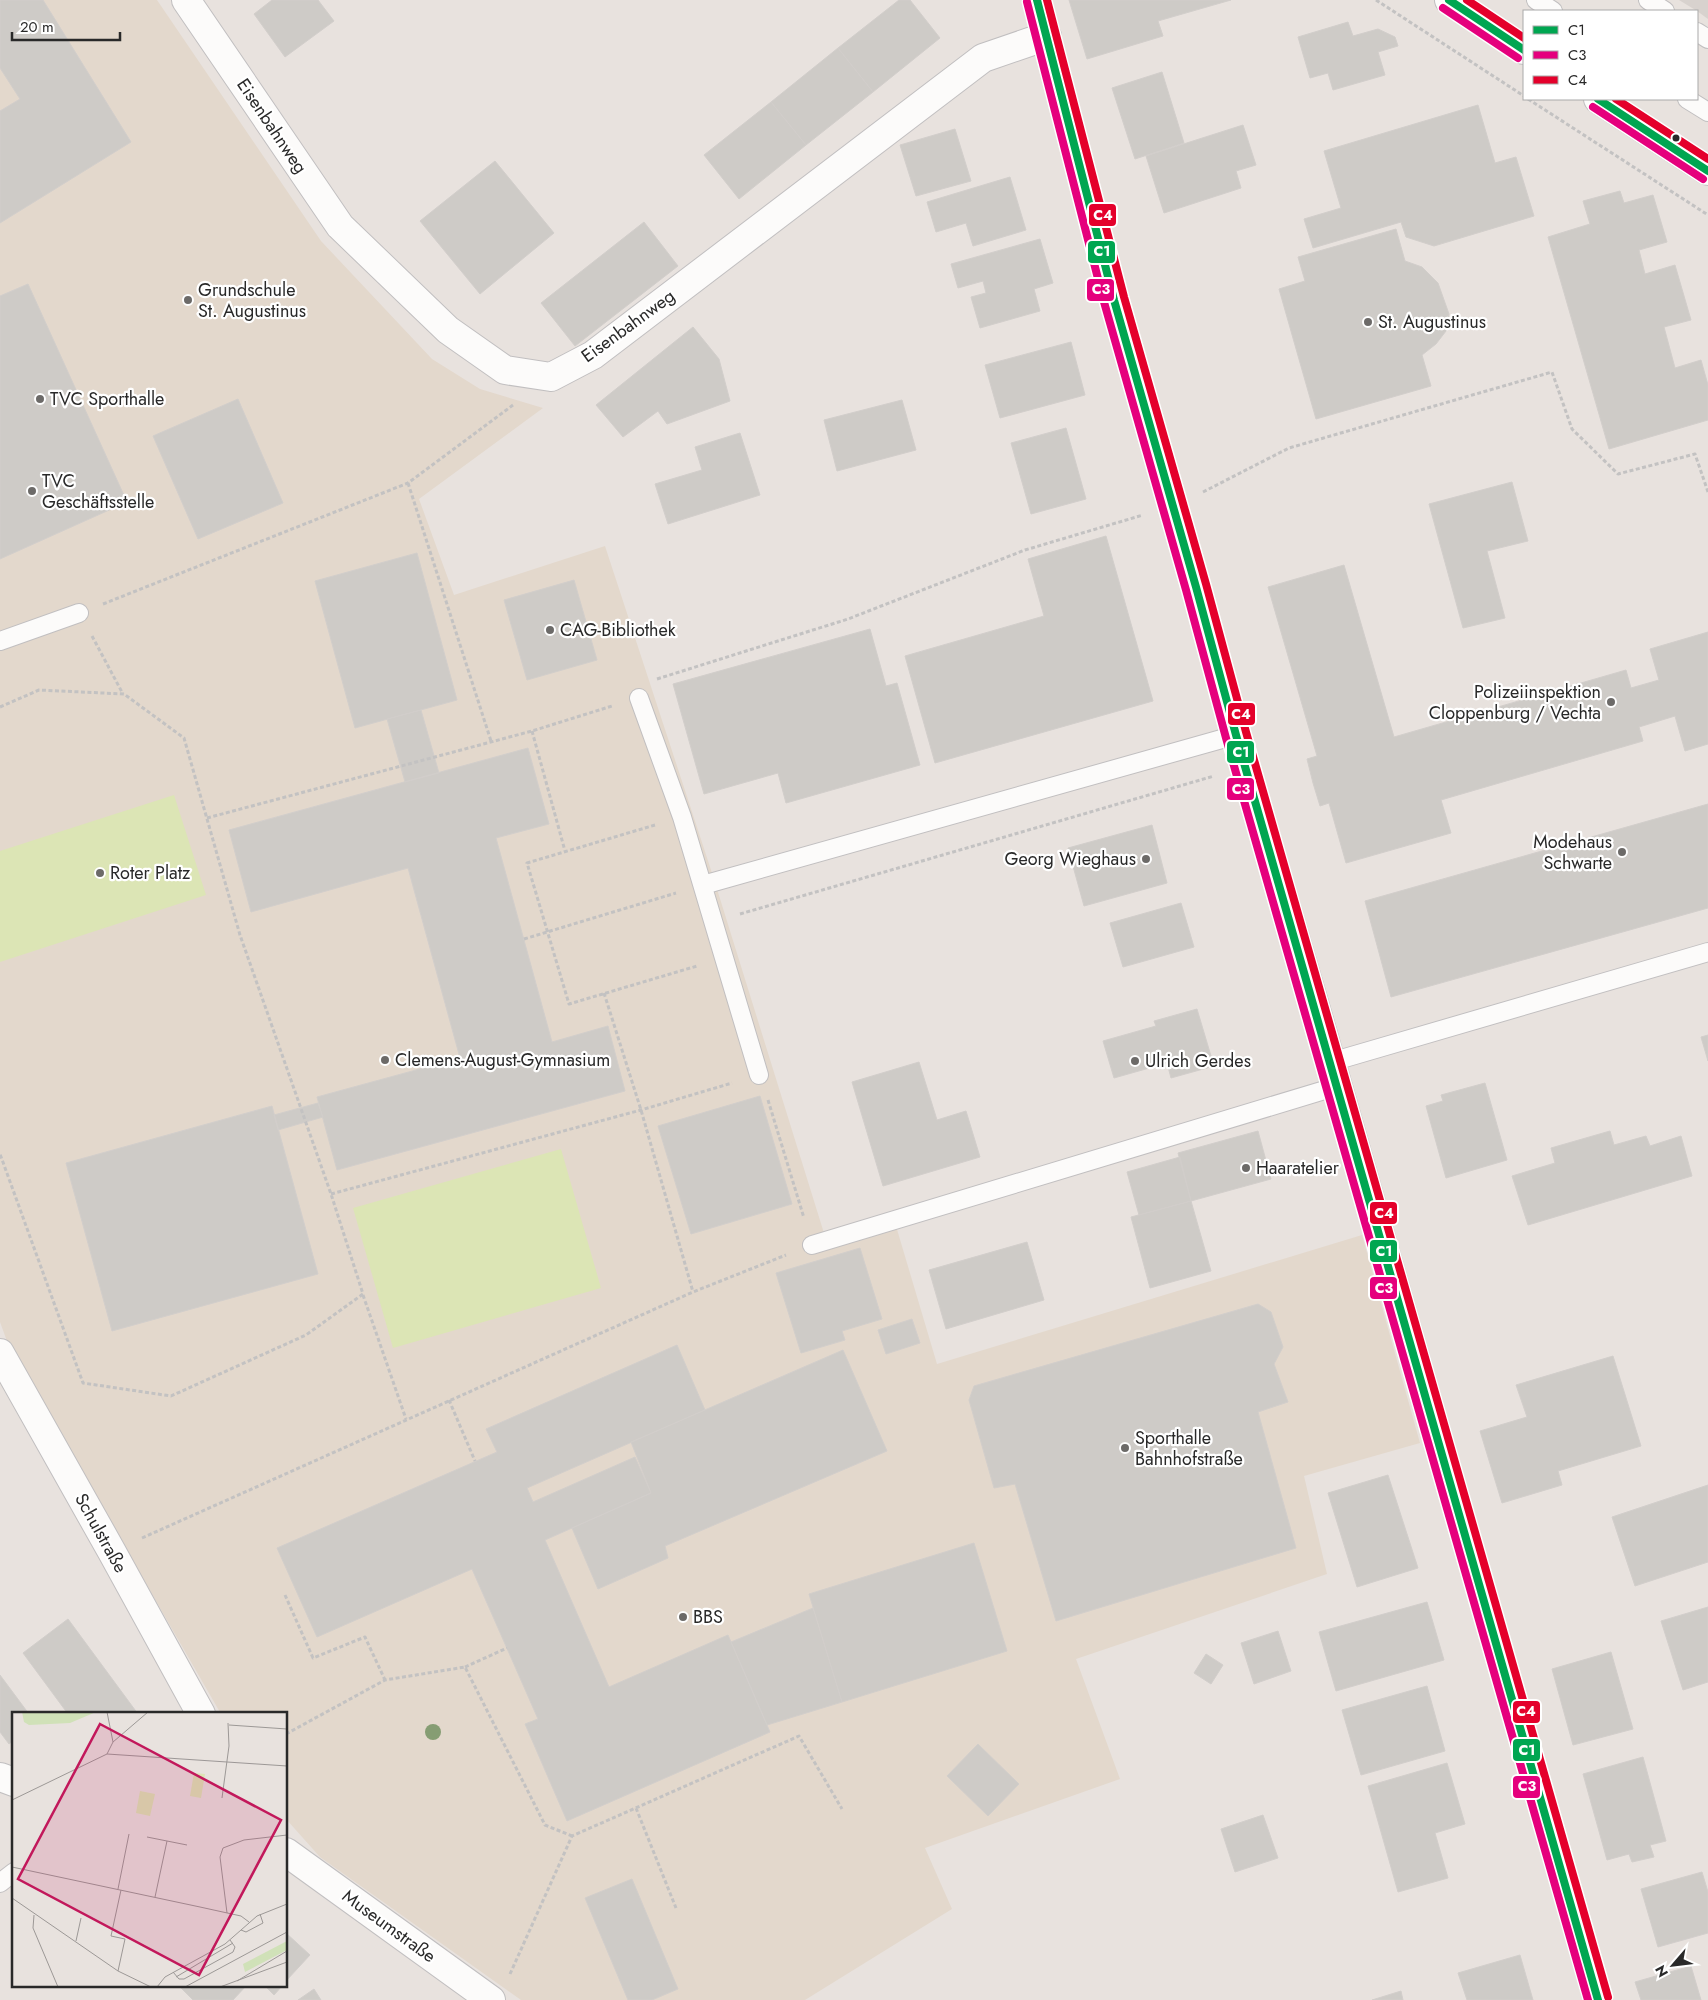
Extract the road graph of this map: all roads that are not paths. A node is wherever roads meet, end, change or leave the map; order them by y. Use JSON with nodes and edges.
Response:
{"nodes":[{"id":1,"x":186,"y":0,"type":"edge"},
{"id":2,"x":1037,"y":0,"type":"edge"},
{"id":3,"x":1449,"y":0,"type":"edge"},
{"id":4,"x":1536,"y":0,"type":"edge"},
{"id":5,"x":1648,"y":0,"type":"edge"},
{"id":6,"x":1551,"y":10,"type":"edge"},
{"id":7,"x":1663,"y":10,"type":"edge"},
{"id":8,"x":1047,"y":36,"type":"junction"},
{"id":9,"x":1523,"y":49,"type":"edge"},
{"id":10,"x":1600,"y":100,"type":"edge"},
{"id":11,"x":1689,"y":100,"type":"edge"},
{"id":12,"x":1708,"y":112,"type":"edge"},
{"id":13,"x":1708,"y":171,"type":"edge"},
{"id":14,"x":79,"y":613,"type":"road end"},
{"id":15,"x":0,"y":641,"type":"edge"},
{"id":16,"x":640,"y":698,"type":"road end"},
{"id":17,"x":1236,"y":736,"type":"junction"},
{"id":18,"x":703,"y":885,"type":"junction"},
{"id":19,"x":1708,"y":952,"type":"edge"},
{"id":20,"x":1334,"y":1074,"type":"junction"},
{"id":21,"x":759,"y":1075,"type":"road end"},
{"id":22,"x":812,"y":1245,"type":"road end"},
{"id":23,"x":0,"y":1354,"type":"edge"},
{"id":24,"x":200,"y":1712,"type":"edge"},
{"id":25,"x":0,"y":1777,"type":"edge"},
{"id":26,"x":12,"y":1781,"type":"edge"},
{"id":27,"x":288,"y":1853,"type":"edge"},
{"id":28,"x":12,"y":1874,"type":"edge"},
{"id":29,"x":0,"y":1883,"type":"edge"},
{"id":30,"x":499,"y":1991,"type":"edge"},
{"id":31,"x":1598,"y":2000,"type":"edge"}],
"edges":[{"from":1,"to":8,"type":"street","name":"Eisenbahnweg"},
{"from":2,"to":8,"type":"street"},
{"from":3,"to":9,"type":"street"},
{"from":4,"to":6,"type":"lane"},
{"from":5,"to":7,"type":"lane"},
{"from":8,"to":17,"type":"street"},
{"from":10,"to":13,"type":"street"},
{"from":11,"to":12,"type":"lane"},
{"from":14,"to":15,"type":"lane"},
{"from":16,"to":18,"type":"lane"},
{"from":17,"to":18,"type":"lane"},
{"from":17,"to":20,"type":"street"},
{"from":18,"to":21,"type":"lane"},
{"from":19,"to":20,"type":"lane"},
{"from":20,"to":22,"type":"lane"},
{"from":20,"to":31,"type":"street"},
{"from":23,"to":24,"type":"street","name":"Schulstraße"},
{"from":25,"to":26,"type":"street"},
{"from":27,"to":30,"type":"street","name":"Museumstraße"},
{"from":28,"to":29,"type":"lane"}]}
